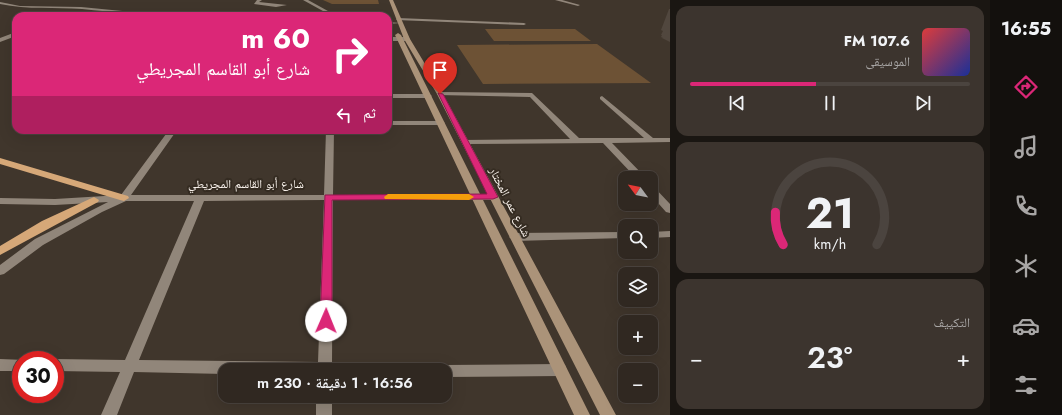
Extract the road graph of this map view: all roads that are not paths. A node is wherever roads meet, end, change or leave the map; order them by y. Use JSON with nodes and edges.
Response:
{"nodes":[{"id":1,"x":260,"y":0,"type":"edge"},
{"id":2,"x":280,"y":0,"type":"edge"},
{"id":3,"x":305,"y":0,"type":"edge"},
{"id":4,"x":391,"y":0,"type":"edge"},
{"id":5,"x":557,"y":0,"type":"edge"},
{"id":6,"x":21,"y":1,"type":"dead end"},
{"id":7,"x":58,"y":2,"type":"dead end"},
{"id":8,"x":0,"y":3,"type":"edge"},
{"id":9,"x":578,"y":5,"type":"dead end"},
{"id":10,"x":36,"y":7,"type":"junction"},
{"id":11,"x":47,"y":7,"type":"junction"},
{"id":12,"x":81,"y":8,"type":"junction"},
{"id":13,"x":71,"y":12,"type":"edge"},
{"id":14,"x":126,"y":12,"type":"edge"},
{"id":15,"x":328,"y":12,"type":"edge"},
{"id":16,"x":394,"y":21,"type":"edge"},
{"id":17,"x":524,"y":24,"type":"dead end"},
{"id":18,"x":12,"y":36,"type":"edge"},
{"id":19,"x":392,"y":39,"type":"edge"},
{"id":20,"x":403,"y":39,"type":"junction"},
{"id":21,"x":0,"y":40,"type":"edge"},
{"id":22,"x":440,"y":94,"type":"junction"},
{"id":23,"x":392,"y":96,"type":"edge"},
{"id":24,"x":429,"y":96,"type":"junction"},
{"id":25,"x":602,"y":98,"type":"dead end"},
{"id":26,"x":392,"y":123,"type":"edge"},
{"id":27,"x":441,"y":123,"type":"junction"},
{"id":28,"x":170,"y":134,"type":"edge"},
{"id":29,"x":330,"y":134,"type":"edge"},
{"id":30,"x":651,"y":140,"type":"junction"},
{"id":31,"x":670,"y":140,"type":"edge"},
{"id":32,"x":577,"y":141,"type":"junction"},
{"id":33,"x":606,"y":141,"type":"junction"},
{"id":34,"x":465,"y":142,"type":"junction"},
{"id":35,"x":0,"y":161,"type":"edge"},
{"id":36,"x":634,"y":171,"type":"edge"},
{"id":37,"x":328,"y":197,"type":"junction"},
{"id":38,"x":476,"y":197,"type":"junction"},
{"id":39,"x":493,"y":197,"type":"junction"},
{"id":40,"x":658,"y":197,"type":"edge"},
{"id":41,"x":124,"y":198,"type":"junction"},
{"id":42,"x":200,"y":198,"type":"junction"},
{"id":43,"x":94,"y":200,"type":"junction"},
{"id":44,"x":0,"y":201,"type":"edge"},
{"id":45,"x":670,"y":210,"type":"edge"},
{"id":46,"x":670,"y":234,"type":"edge"},
{"id":47,"x":618,"y":235,"type":"edge"},
{"id":48,"x":658,"y":235,"type":"edge"},
{"id":49,"x":514,"y":237,"type":"junction"},
{"id":50,"x":0,"y":251,"type":"edge"},
{"id":51,"x":0,"y":271,"type":"edge"},
{"id":52,"x":325,"y":363,"type":"edge"},
{"id":53,"x":0,"y":365,"type":"edge"},
{"id":54,"x":12,"y":365,"type":"edge"},
{"id":55,"x":64,"y":365,"type":"edge"},
{"id":56,"x":130,"y":366,"type":"junction"},
{"id":57,"x":218,"y":367,"type":"edge"},
{"id":58,"x":560,"y":370,"type":"junction"},
{"id":59,"x":452,"y":371,"type":"edge"},
{"id":60,"x":324,"y":403,"type":"edge"},
{"id":61,"x":109,"y":415,"type":"edge"},
{"id":62,"x":324,"y":415,"type":"edge"},
{"id":63,"x":582,"y":415,"type":"edge"},
{"id":64,"x":608,"y":415,"type":"edge"}],
"edges":[{"from":1,"to":2,"type":"street"},
{"from":3,"to":15,"type":"street"},
{"from":4,"to":16,"type":"main road","name":"شارع عمر المختار"},
{"from":5,"to":9,"type":"street"},
{"from":6,"to":10,"type":"street"},
{"from":7,"to":11,"type":"street"},
{"from":8,"to":10,"type":"street"},
{"from":10,"to":11,"type":"street"},
{"from":11,"to":12,"type":"street"},
{"from":12,"to":13,"type":"street"},
{"from":12,"to":14,"type":"street"},
{"from":16,"to":17,"type":"street"},
{"from":16,"to":20,"type":"main road","name":"شارع عمر المختار"},
{"from":18,"to":21,"type":"street"},
{"from":19,"to":20,"type":"street"},
{"from":20,"to":22,"type":"main road","name":"شارع عمر المختار"},
{"from":20,"to":24,"type":"main road","name":"شارع عمر المختار"},
{"from":22,"to":32,"type":"street"},
{"from":22,"to":34,"type":"main road","name":"شارع عمر المختار"},
{"from":23,"to":24,"type":"street"},
{"from":24,"to":27,"type":"main road","name":"شارع عمر المختار"},
{"from":25,"to":30,"type":"street"},
{"from":26,"to":27,"type":"street"},
{"from":27,"to":38,"type":"main road","name":"شارع عمر المختار"},
{"from":28,"to":41,"type":"street"},
{"from":29,"to":37,"type":"street"},
{"from":30,"to":31,"type":"street"},
{"from":30,"to":33,"type":"street"},
{"from":32,"to":33,"type":"street"},
{"from":32,"to":34,"type":"street"},
{"from":33,"to":36,"type":"street"},
{"from":34,"to":39,"type":"main road","name":"شارع عمر المختار"},
{"from":35,"to":41,"type":"highway"},
{"from":37,"to":38,"type":"street","name":"شارع أبو القاسم المجريطي"},
{"from":37,"to":42,"type":"street","name":"شارع أبو القاسم المجريطي"},
{"from":37,"to":52,"type":"street"},
{"from":38,"to":39,"type":"street","name":"شارع أبو القاسم المجريطي"},
{"from":38,"to":58,"type":"main road","name":"شارع عمر المختار"},
{"from":39,"to":49,"type":"main road","name":"شارع عمر المختار"},
{"from":40,"to":45,"type":"street"},
{"from":41,"to":42,"type":"street","name":"شارع أبو القاسم المجريطي"},
{"from":41,"to":43,"type":"street","name":"شارع أبو القاسم المجريطي"},
{"from":41,"to":51,"type":"street"},
{"from":42,"to":56,"type":"street"},
{"from":43,"to":44,"type":"street","name":"شارع أبو القاسم المجريطي"},
{"from":43,"to":50,"type":"highway"},
{"from":46,"to":48,"type":"street"},
{"from":47,"to":49,"type":"street"},
{"from":49,"to":64,"type":"main road","name":"شارع عمر المختار"},
{"from":53,"to":54,"type":"street"},
{"from":55,"to":56,"type":"street"},
{"from":56,"to":57,"type":"street"},
{"from":56,"to":61,"type":"street"},
{"from":58,"to":59,"type":"street"},
{"from":58,"to":63,"type":"main road","name":"شارع عمر المختار"},
{"from":60,"to":62,"type":"street"}]}
